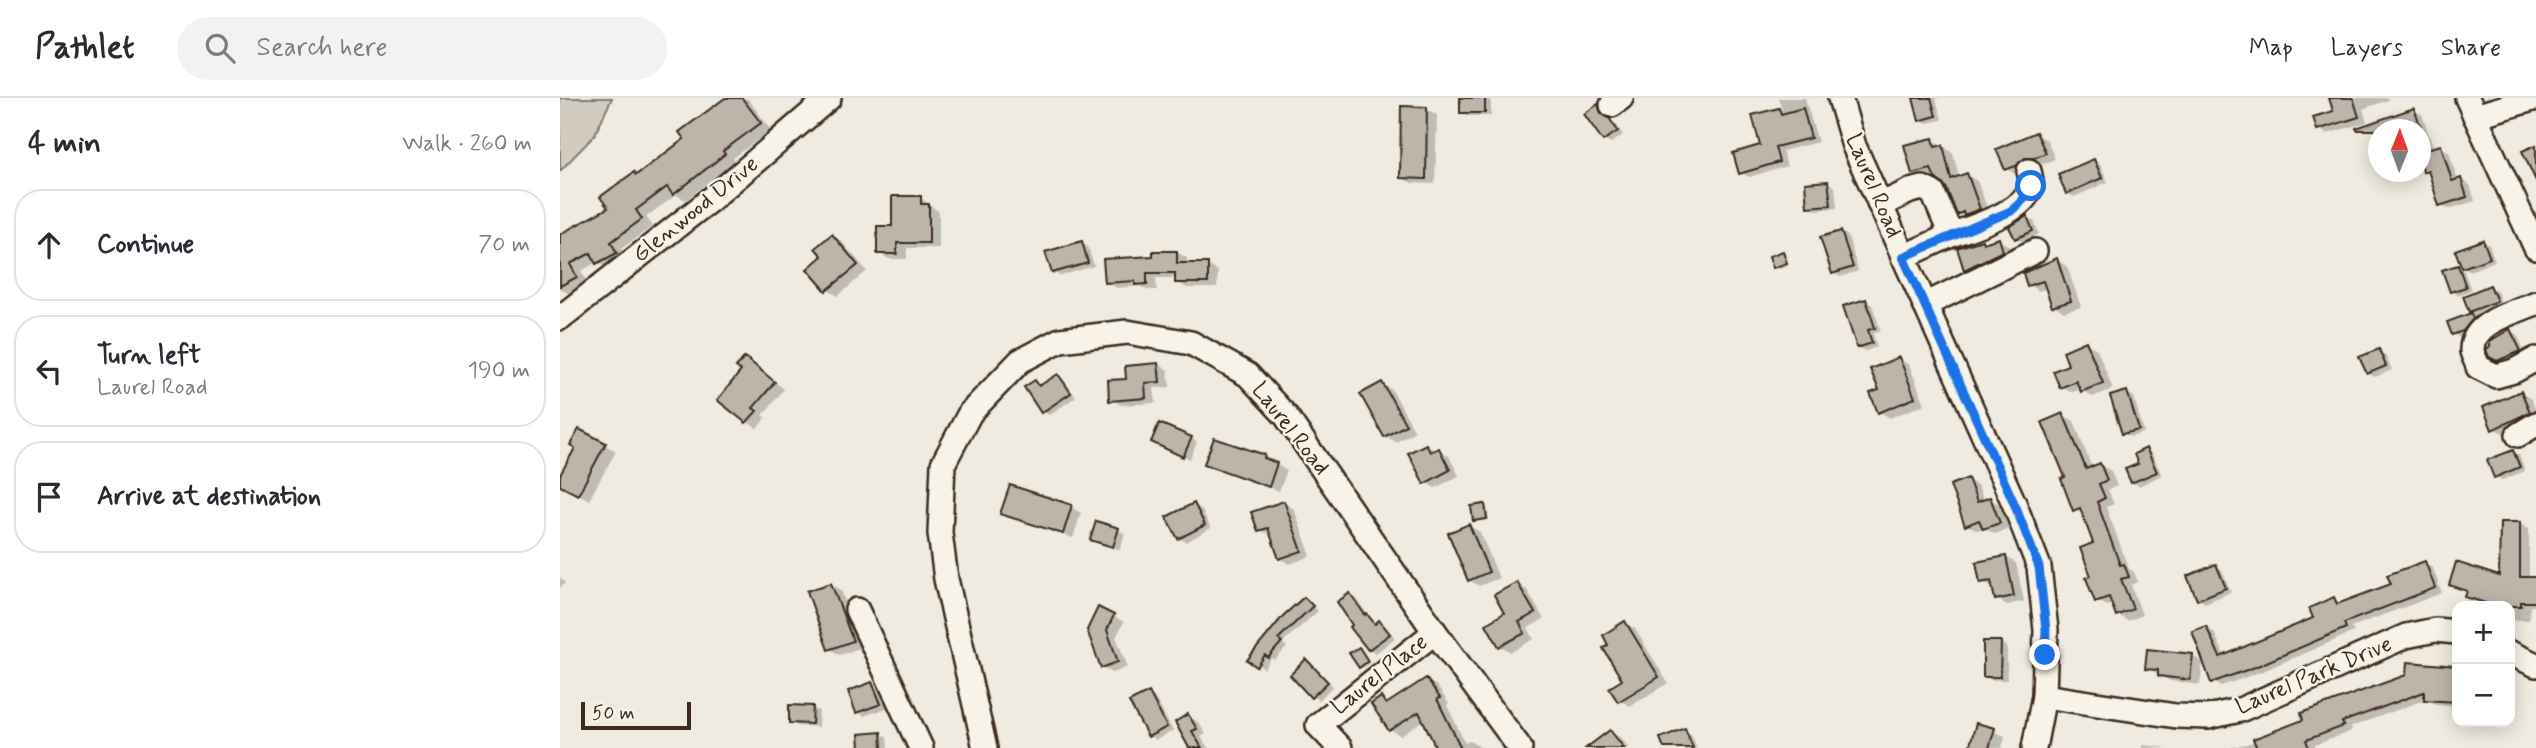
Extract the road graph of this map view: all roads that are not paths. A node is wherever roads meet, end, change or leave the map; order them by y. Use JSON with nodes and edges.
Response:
{"nodes":[{"id":1,"x":829,"y":98,"type":"edge"},
{"id":2,"x":1840,"y":98,"type":"edge"},
{"id":3,"x":2536,"y":98,"type":"edge"},
{"id":4,"x":2471,"y":107,"type":"edge"},
{"id":5,"x":2029,"y":171,"type":"dead end"},
{"id":6,"x":1880,"y":205,"type":"junction"},
{"id":7,"x":1951,"y":235,"type":"junction"},
{"id":8,"x":2536,"y":248,"type":"edge"},
{"id":9,"x":2035,"y":251,"type":"dead end"},
{"id":10,"x":1903,"y":257,"type":"junction"},
{"id":11,"x":2536,"y":303,"type":"edge"},
{"id":12,"x":1925,"y":305,"type":"junction"},
{"id":13,"x":560,"y":318,"type":"edge"},
{"id":14,"x":2536,"y":359,"type":"edge"},
{"id":15,"x":857,"y":610,"type":"dead end"},
{"id":16,"x":2452,"y":631,"type":"edge"},
{"id":17,"x":1434,"y":632,"type":"junction"},
{"id":18,"x":2515,"y":655,"type":"edge"},
{"id":19,"x":2536,"y":665,"type":"edge"},
{"id":20,"x":2045,"y":696,"type":"junction"},
{"id":21,"x":921,"y":748,"type":"edge"},
{"id":22,"x":985,"y":748,"type":"edge"},
{"id":23,"x":1340,"y":748,"type":"edge"},
{"id":24,"x":1520,"y":748,"type":"edge"},
{"id":25,"x":2034,"y":748,"type":"edge"}],
"edges":[{"from":1,"to":13,"type":"street","name":"Glenwood Drive"},
{"from":2,"to":6,"type":"street","name":"Laurel Road"},
{"from":3,"to":4,"type":"street"},
{"from":4,"to":8,"type":"street"},
{"from":5,"to":7,"type":"street"},
{"from":6,"to":7,"type":"street"},
{"from":6,"to":10,"type":"street","name":"Laurel Road"},
{"from":7,"to":10,"type":"street"},
{"from":9,"to":12,"type":"street"},
{"from":10,"to":12,"type":"street","name":"Laurel Road"},
{"from":11,"to":14,"type":"street"},
{"from":12,"to":20,"type":"street","name":"Laurel Road"},
{"from":15,"to":21,"type":"street"},
{"from":16,"to":20,"type":"street","name":"Laurel Park Drive"},
{"from":17,"to":22,"type":"street","name":"Laurel Road"},
{"from":17,"to":23,"type":"street","name":"Laurel Place"},
{"from":17,"to":24,"type":"street","name":"Laurel Road"},
{"from":18,"to":19,"type":"street"},
{"from":20,"to":25,"type":"street","name":"Laurel Road"}]}
